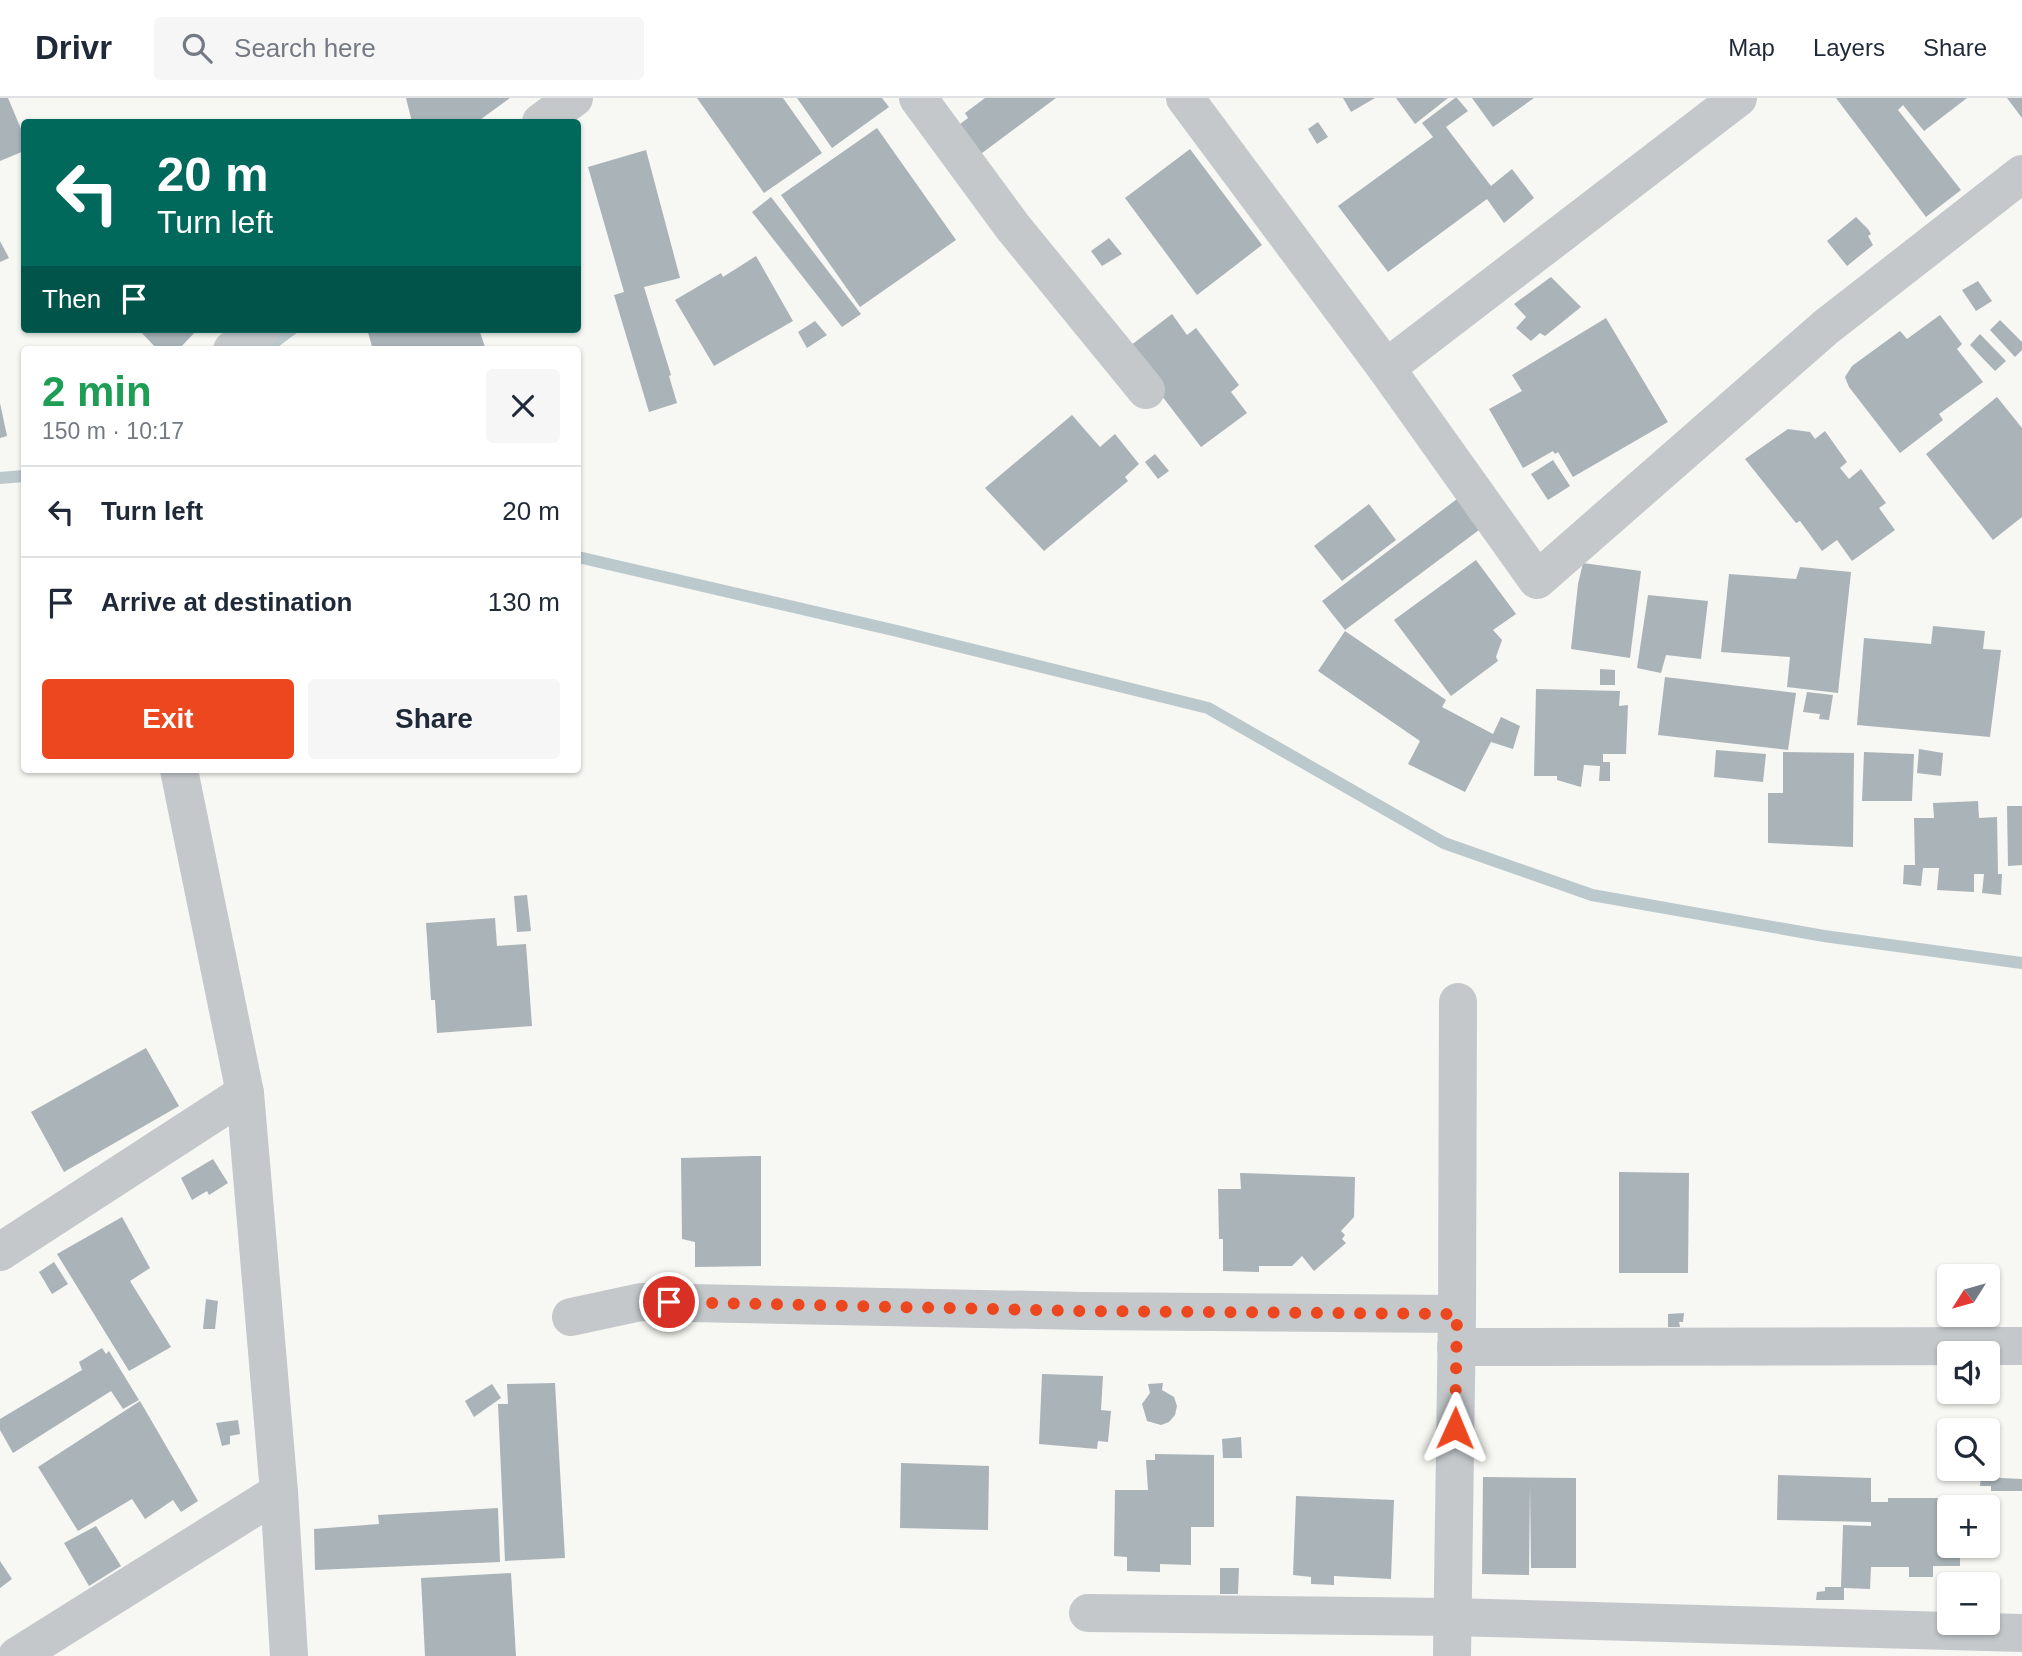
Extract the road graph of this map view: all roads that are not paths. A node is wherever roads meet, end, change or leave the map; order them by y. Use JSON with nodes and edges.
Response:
{"nodes":[{"id":1,"x":574,"y":98,"type":"edge"},
{"id":2,"x":918,"y":98,"type":"edge"},
{"id":3,"x":1185,"y":98,"type":"edge"},
{"id":4,"x":1738,"y":98,"type":"edge"},
{"id":5,"x":545,"y":119,"type":"edge"},
{"id":6,"x":2022,"y":174,"type":"edge"},
{"id":7,"x":255,"y":333,"type":"edge"},
{"id":8,"x":238,"y":346,"type":"edge"},
{"id":9,"x":1386,"y":368,"type":"junction"},
{"id":10,"x":1146,"y":390,"type":"dead end"},
{"id":11,"x":180,"y":773,"type":"edge"},
{"id":12,"x":1458,"y":1002,"type":"dead end"},
{"id":13,"x":245,"y":1093,"type":"junction"},
{"id":14,"x":0,"y":1252,"type":"edge"},
{"id":15,"x":572,"y":1317,"type":"dead end"},
{"id":16,"x":1457,"y":1330,"type":"junction"},
{"id":17,"x":2022,"y":1346,"type":"edge"},
{"id":18,"x":279,"y":1492,"type":"junction"},
{"id":19,"x":1088,"y":1613,"type":"dead end"},
{"id":20,"x":1452,"y":1618,"type":"junction"},
{"id":21,"x":2022,"y":1633,"type":"edge"},
{"id":22,"x":17,"y":1656,"type":"edge"},
{"id":23,"x":289,"y":1656,"type":"edge"},
{"id":24,"x":1452,"y":1656,"type":"edge"}],
"edges":[{"from":1,"to":5,"type":"street"},
{"from":2,"to":10,"type":"street"},
{"from":3,"to":9,"type":"street"},
{"from":4,"to":9,"type":"street"},
{"from":6,"to":9,"type":"street"},
{"from":7,"to":8,"type":"street"},
{"from":11,"to":13,"type":"street"},
{"from":12,"to":16,"type":"street"},
{"from":13,"to":14,"type":"street"},
{"from":13,"to":18,"type":"street"},
{"from":15,"to":16,"type":"street"},
{"from":16,"to":17,"type":"street"},
{"from":16,"to":20,"type":"street"},
{"from":18,"to":22,"type":"street"},
{"from":18,"to":23,"type":"street"},
{"from":19,"to":20,"type":"street"},
{"from":20,"to":21,"type":"street"},
{"from":20,"to":24,"type":"street"}]}
